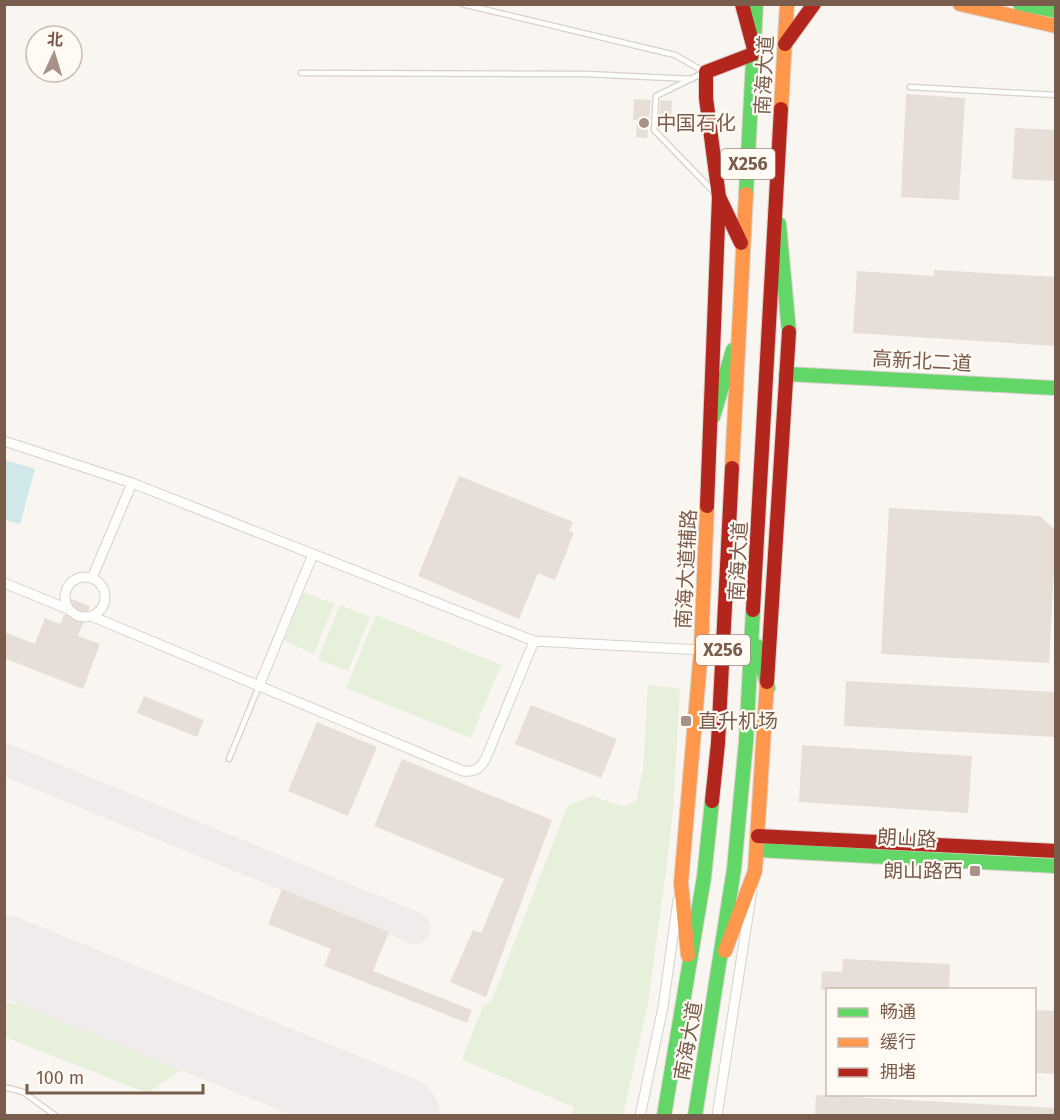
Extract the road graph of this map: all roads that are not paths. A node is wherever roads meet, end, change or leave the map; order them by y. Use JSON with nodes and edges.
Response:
{"nodes":[{"id":1,"x":462,"y":4,"type":"edge"},
{"id":2,"x":742,"y":4,"type":"edge"},
{"id":3,"x":756,"y":4,"type":"edge"},
{"id":4,"x":787,"y":4,"type":"edge"},
{"id":5,"x":814,"y":4,"type":"edge"},
{"id":6,"x":960,"y":4,"type":"edge"},
{"id":7,"x":1020,"y":4,"type":"edge"},
{"id":8,"x":1056,"y":11,"type":"edge"},
{"id":9,"x":1056,"y":26,"type":"edge"},
{"id":10,"x":785,"y":44,"type":"junction"},
{"id":11,"x":753,"y":52,"type":"junction"},
{"id":12,"x":706,"y":72,"type":"junction"},
{"id":13,"x":301,"y":73,"type":"dead end"},
{"id":14,"x":692,"y":79,"type":"junction"},
{"id":15,"x":910,"y":87,"type":"dead end"},
{"id":16,"x":1056,"y":95,"type":"edge"},
{"id":17,"x":776,"y":183,"type":"junction"},
{"id":18,"x":719,"y":197,"type":"junction"},
{"id":19,"x":743,"y":248,"type":"junction"},
{"id":20,"x":740,"y":324,"type":"junction"},
{"id":21,"x":786,"y":374,"type":"junction"},
{"id":22,"x":1056,"y":388,"type":"edge"},
{"id":23,"x":713,"y":417,"type":"junction"},
{"id":24,"x":4,"y":441,"type":"edge"},
{"id":25,"x":132,"y":483,"type":"junction"},
{"id":26,"x":313,"y":554,"type":"junction"},
{"id":27,"x":92,"y":578,"type":"junction"},
{"id":28,"x":4,"y":583,"type":"edge"},
{"id":29,"x":68,"y":609,"type":"junction"},
{"id":30,"x":91,"y":616,"type":"junction"},
{"id":31,"x":754,"y":634,"type":"junction"},
{"id":32,"x":534,"y":641,"type":"junction"},
{"id":33,"x":702,"y":650,"type":"junction"},
{"id":34,"x":259,"y":686,"type":"junction"},
{"id":35,"x":768,"y":688,"type":"junction"},
{"id":36,"x":229,"y":759,"type":"dead end"},
{"id":37,"x":758,"y":843,"type":"junction"},
{"id":38,"x":1056,"y":851,"type":"edge"},
{"id":39,"x":1056,"y":866,"type":"edge"},
{"id":40,"x":755,"y":871,"type":"junction"},
{"id":41,"x":681,"y":883,"type":"junction"},
{"id":42,"x":720,"y":964,"type":"junction"},
{"id":43,"x":689,"y":975,"type":"junction"},
{"id":44,"x":4,"y":1087,"type":"edge"},
{"id":45,"x":56,"y":1116,"type":"edge"},
{"id":46,"x":640,"y":1116,"type":"edge"},
{"id":47,"x":664,"y":1116,"type":"edge"},
{"id":48,"x":695,"y":1116,"type":"edge"},
{"id":49,"x":717,"y":1116,"type":"edge"}],
"edges":[{"from":1,"to":12,"type":"lane"},
{"from":2,"to":11,"type":"main road"},
{"from":3,"to":11,"type":"main road","name":"南海大道","number":"X256"},
{"from":4,"to":10,"type":"main road","name":"南海大道","number":"X256"},
{"from":5,"to":10,"type":"main road"},
{"from":6,"to":9,"type":"main road"},
{"from":7,"to":8,"type":"main road"},
{"from":10,"to":17,"type":"main road","name":"南海大道","number":"X256"},
{"from":11,"to":12,"type":"main road"},
{"from":11,"to":19,"type":"main road","name":"南海大道","number":"X256"},
{"from":12,"to":14,"type":"lane"},
{"from":12,"to":18,"type":"main road","name":"南海大道辅路"},
{"from":13,"to":14,"type":"lane"},
{"from":14,"to":18,"type":"lane"},
{"from":15,"to":16,"type":"lane"},
{"from":17,"to":21,"type":"main road"},
{"from":17,"to":31,"type":"main road","name":"南海大道","number":"X256"},
{"from":18,"to":19,"type":"main road"},
{"from":18,"to":23,"type":"main road","name":"南海大道辅路"},
{"from":19,"to":20,"type":"main road","name":"南海大道","number":"X256"},
{"from":20,"to":23,"type":"main road"},
{"from":20,"to":43,"type":"main road","name":"南海大道","number":"X256"},
{"from":21,"to":22,"type":"main road","name":"高新北二道"},
{"from":21,"to":35,"type":"main road"},
{"from":23,"to":33,"type":"main road","name":"南海大道辅路"},
{"from":24,"to":25,"type":"street"},
{"from":25,"to":26,"type":"street"},
{"from":25,"to":27,"type":"street"},
{"from":26,"to":32,"type":"street"},
{"from":26,"to":34,"type":"street"},
{"from":27,"to":29,"type":"street"},
{"from":27,"to":30,"type":"street"},
{"from":28,"to":29,"type":"street"},
{"from":29,"to":30,"type":"street"},
{"from":30,"to":34,"type":"street"},
{"from":31,"to":35,"type":"main road"},
{"from":31,"to":42,"type":"main road","name":"南海大道","number":"X256"},
{"from":32,"to":33,"type":"street"},
{"from":32,"to":34,"type":"street"},
{"from":33,"to":41,"type":"main road","name":"南海大道辅路"},
{"from":34,"to":36,"type":"lane"},
{"from":35,"to":37,"type":"main road"},
{"from":37,"to":38,"type":"main road","name":"朗山路"},
{"from":37,"to":39,"type":"main road","name":"朗山路"},
{"from":37,"to":40,"type":"main road"},
{"from":40,"to":42,"type":"main road"},
{"from":40,"to":49,"type":"street"},
{"from":41,"to":43,"type":"main road","name":"南海大道"},
{"from":41,"to":46,"type":"street","name":"南海大道辅路"},
{"from":42,"to":48,"type":"main road","name":"南海大道","number":"X256"},
{"from":43,"to":47,"type":"main road","name":"南海大道","number":"X256"},
{"from":44,"to":45,"type":"lane"}]}
